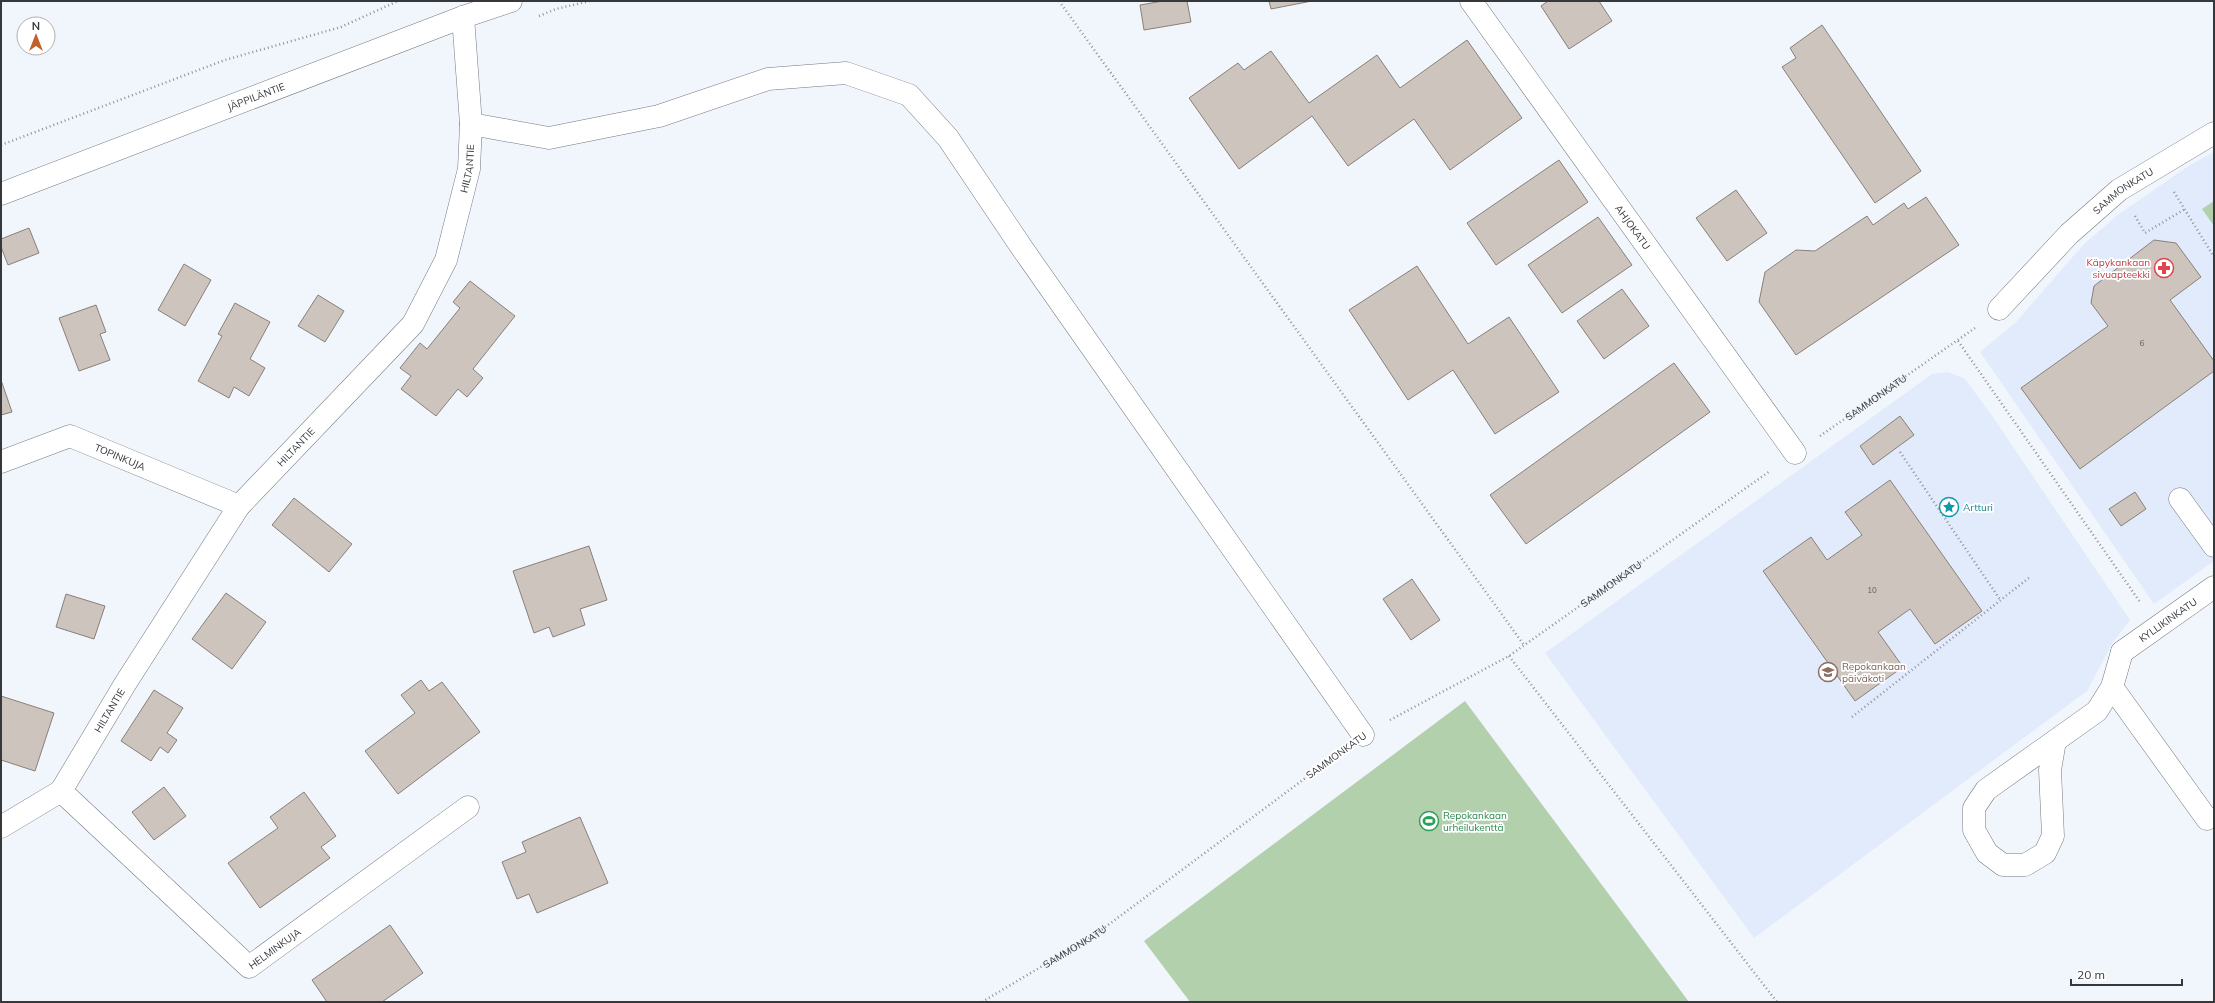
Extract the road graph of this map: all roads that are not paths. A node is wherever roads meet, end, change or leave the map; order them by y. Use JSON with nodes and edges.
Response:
{"nodes":[{"id":1,"x":511,"y":1,"type":"edge"},
{"id":2,"x":1471,"y":1,"type":"edge"},
{"id":3,"x":463,"y":17,"type":"junction"},
{"id":4,"x":471,"y":124,"type":"junction"},
{"id":5,"x":2214,"y":133,"type":"edge"},
{"id":6,"x":1,"y":194,"type":"edge"},
{"id":7,"x":1999,"y":309,"type":"road end"},
{"id":8,"x":1795,"y":453,"type":"road end"},
{"id":9,"x":1,"y":462,"type":"edge"},
{"id":10,"x":2180,"y":499,"type":"dead end"},
{"id":11,"x":238,"y":506,"type":"junction"},
{"id":12,"x":2214,"y":546,"type":"edge"},
{"id":13,"x":2214,"y":587,"type":"edge"},
{"id":14,"x":2112,"y":687,"type":"junction"},
{"id":15,"x":1363,"y":735,"type":"road end"},
{"id":16,"x":2055,"y":741,"type":"junction"},
{"id":17,"x":60,"y":791,"type":"junction"},
{"id":18,"x":468,"y":807,"type":"dead end"},
{"id":19,"x":2207,"y":820,"type":"dead end"},
{"id":20,"x":1,"y":828,"type":"edge"}],
"edges":[{"from":1,"to":3,"type":"street","name":"JÄPPILÄNTIE"},
{"from":2,"to":8,"type":"street","name":"AHJOKATU"},
{"from":3,"to":4,"type":"street","name":"HILTANTIE"},
{"from":3,"to":6,"type":"street","name":"JÄPPILÄNTIE"},
{"from":4,"to":11,"type":"street","name":"HILTANTIE"},
{"from":4,"to":15,"type":"street"},
{"from":5,"to":7,"type":"street","name":"SAMMONKATU"},
{"from":9,"to":11,"type":"street","name":"TOPINKUJA"},
{"from":10,"to":12,"type":"street"},
{"from":11,"to":17,"type":"street","name":"HILTANTIE"},
{"from":13,"to":14,"type":"street","name":"KYLLIKINKATU"},
{"from":14,"to":16,"type":"street"},
{"from":14,"to":19,"type":"street"},
{"from":16,"to":16,"type":"street"},
{"from":17,"to":18,"type":"street","name":"HELMINKUJA"},
{"from":17,"to":20,"type":"street","name":"HILTANTIE"}]}
